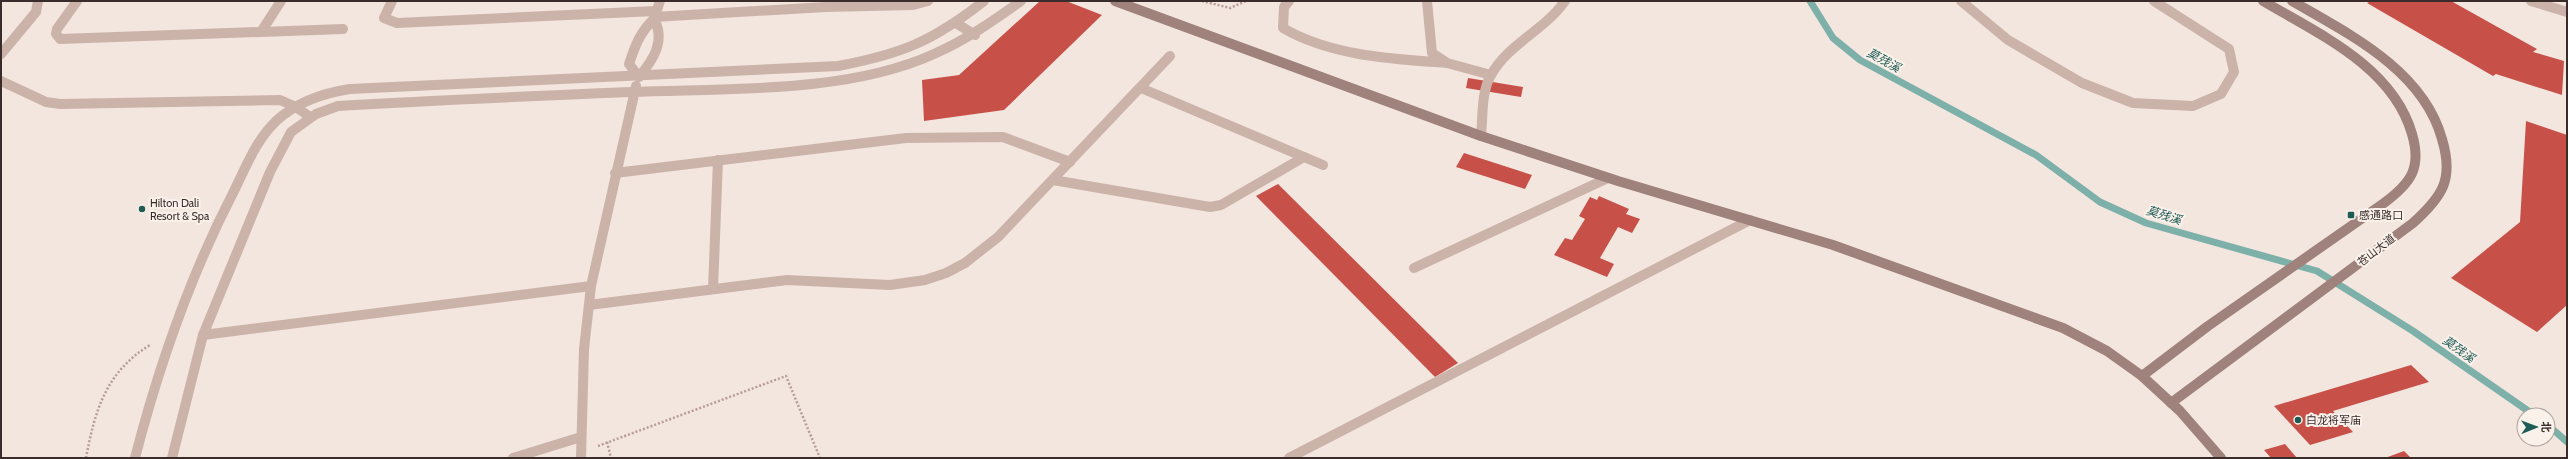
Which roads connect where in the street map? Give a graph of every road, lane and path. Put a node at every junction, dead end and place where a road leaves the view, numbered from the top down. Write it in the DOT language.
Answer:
graph roads {
  1 [pos="38,1"];
  2 [pos="77,1"];
  3 [pos="281,1"];
  4 [pos="392,1"];
  5 [pos="660,1"];
  6 [pos="928,1"];
  7 [pos="984,1"];
  8 [pos="1021,1"];
  9 [pos="1115,1"];
  10 [pos="1202,1"];
  11 [pos="1246,1"];
  12 [pos="1289,1"];
  13 [pos="1427,1"];
  14 [pos="1565,1"];
  15 [pos="1961,1"];
  16 [pos="2154,1"];
  17 [pos="2263,1"];
  18 [pos="2292,1"];
  19 [pos="2531,1"];
  20 [pos="826,4"];
  21 [pos="2567,12"];
  22 [pos="655,16"];
  23 [pos="956,23"];
  24 [pos="342,28"];
  25 [pos="261,32"];
  26 [pos="975,35"];
  27 [pos="1,54"];
  28 [pos="1170,56"];
  29 [pos="1447,63"];
  30 [pos="1491,75"];
  31 [pos="639,77"];
  32 [pos="1,81"];
  33 [pos="1140,88"];
  34 [pos="635,92"];
  35 [pos="296,107"];
  36 [pos="310,117"];
  37 [pos="1481,136"];
  38 [pos="1304,157"];
  39 [pos="718,160"];
  40 [pos="1070,162"];
  41 [pos="1323,165"];
  42 [pos="615,173"];
  43 [pos="1608,178"];
  44 [pos="1053,180"];
  45 [pos="1750,220"];
  46 [pos="1414,268"];
  47 [pos="591,286"];
  48 [pos="713,289"];
  49 [pos="589,305"];
  50 [pos="170,335"];
  51 [pos="203,335"];
  52 [pos="2142,376"];
  53 [pos="2172,403"];
  54 [pos="581,437"];
  55 [pos="607,442"];
  56 [pos="581,455"];
  57 [pos="86,458"];
  58 [pos="135,458"];
  59 [pos="172,458"];
  60 [pos="513,458"];
  61 [pos="612,458"];
  62 [pos="820,458"];
  63 [pos="1289,458"];
  64 [pos="2221,458"];
  1 -- 27 [label="street"];
  2 -- 25 [label="street"];
  3 -- 25 [label="street"];
  4 -- 22 [label="street"];
  5 -- 22 [label="street"];
  6 -- 20 [label="street"];
  7 -- 23 [label="street"];
  8 -- 26 [label="street"];
  9 -- 37 [label="main road"];
  10 -- 11 [label="path"];
  12 -- 29 [label="street"];
  13 -- 29 [label="street"];
  14 -- 30 [label="street"];
  15 -- 16 [label="street"];
  17 -- 52 [label="main road"];
  18 -- 53 [label="main road, 苍山大道"];
  19 -- 21 [label="street"];
  20 -- 22 [label="street"];
  22 -- 31 [label="street"];
  22 -- 31 [label="street"];
  23 -- 26 [label="street"];
  23 -- 31 [label="street"];
  24 -- 25 [label="street"];
  26 -- 34 [label="street"];
  28 -- 33 [label="street"];
  29 -- 30 [label="street"];
  30 -- 37 [label="street"];
  31 -- 34 [label="street"];
  31 -- 35 [label="street"];
  32 -- 35 [label="street"];
  33 -- 38 [label="street"];
  33 -- 40 [label="street"];
  34 -- 36 [label="street"];
  34 -- 42 [label="street"];
  35 -- 36 [label="street"];
  35 -- 50 [label="street"];
  36 -- 51 [label="street"];
  37 -- 43 [label="main road"];
  38 -- 41 [label="street"];
  38 -- 44 [label="street"];
  39 -- 40 [label="street"];
  39 -- 42 [label="street"];
  39 -- 48 [label="street"];
  40 -- 44 [label="street"];
  42 -- 47 [label="street"];
  43 -- 45 [label="main road"];
  43 -- 46 [label="street"];
  44 -- 48 [label="street"];
  45 -- 52 [label="main road"];
  45 -- 63 [label="street"];
  47 -- 49 [label="street"];
  47 -- 51 [label="street"];
  48 -- 49 [label="street"];
  49 -- 54 [label="street"];
  50 -- 57 [label="path"];
  50 -- 58 [label="street"];
  51 -- 59 [label="street"];
  52 -- 53 [label="main road"];
  53 -- 64 [label="main road"];
  54 -- 56 [label="street"];
  54 -- 60 [label="street"];
  55 -- 56 [label="path"];
  55 -- 61 [label="path"];
  55 -- 62 [label="path"];
}
